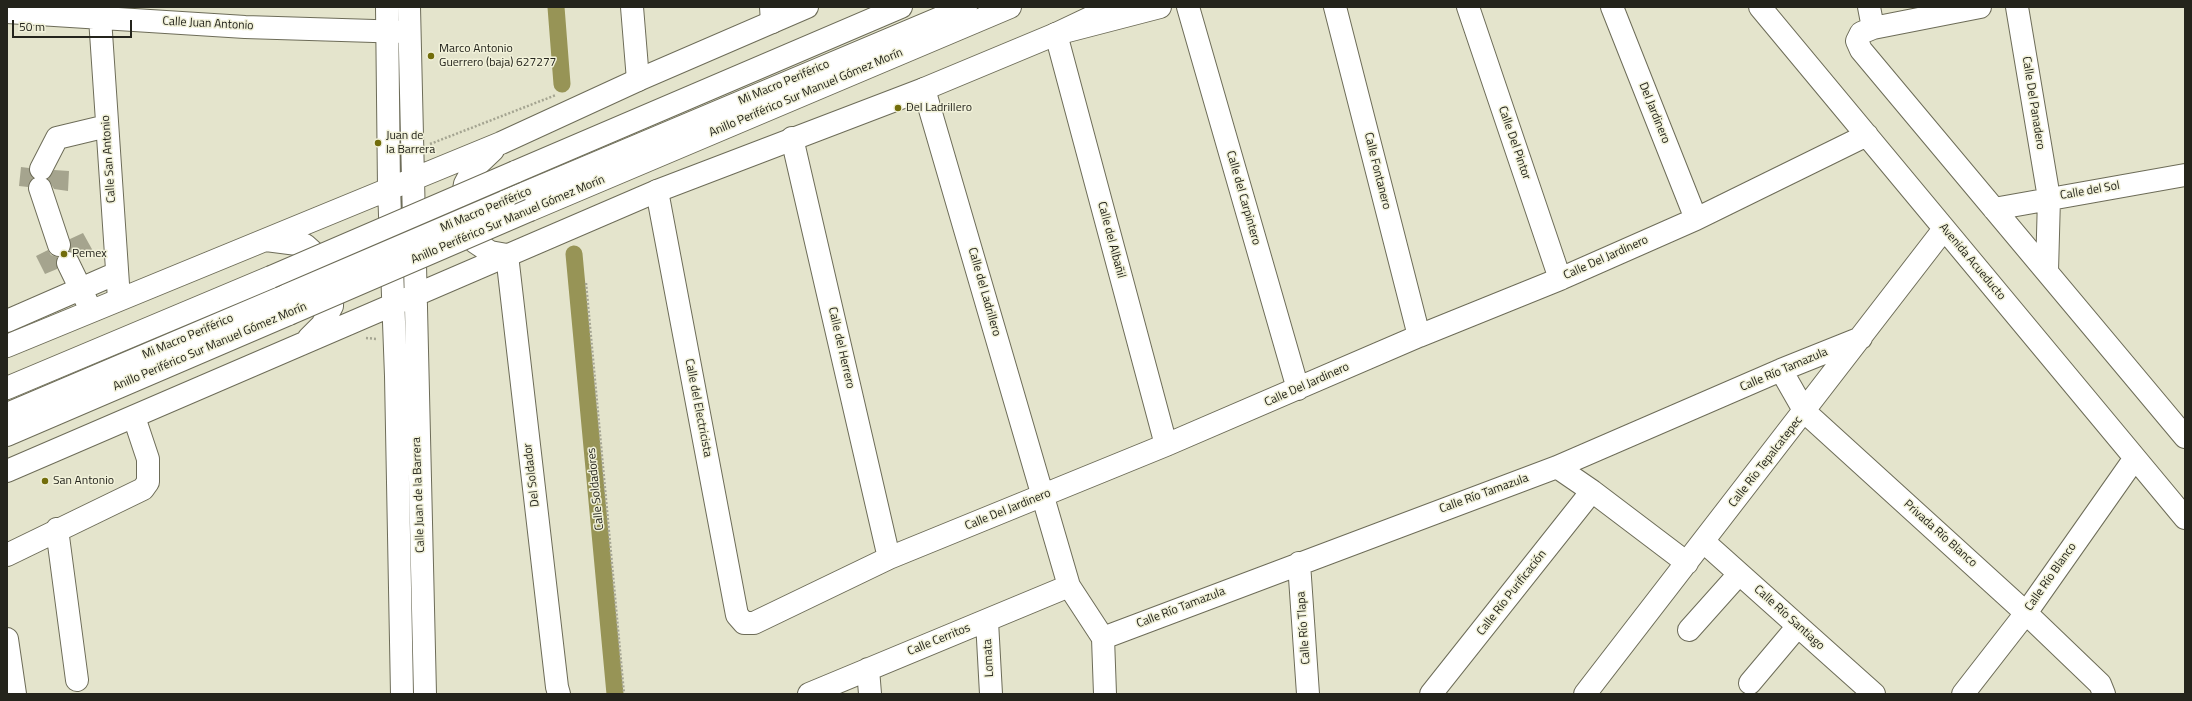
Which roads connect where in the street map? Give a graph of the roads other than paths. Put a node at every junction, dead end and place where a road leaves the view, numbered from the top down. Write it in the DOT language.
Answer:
graph roads {
  1 [pos="387,7"];
  2 [pos="409,7"];
  3 [pos="632,7"];
  4 [pos="807,7"];
  5 [pos="900,7"];
  6 [pos="940,7"];
  7 [pos="966,7"];
  8 [pos="1010,7"];
  9 [pos="1113,7"];
  10 [pos="1160,7"];
  11 [pos="1188,7"];
  12 [pos="1335,7"];
  13 [pos="1468,7"];
  14 [pos="1612,7"];
  15 [pos="1760,7"];
  16 [pos="1868,7"];
  17 [pos="1980,7"];
  18 [pos="2017,7"];
  19 [pos="7,12"];
  20 [pos="771,14"];
  21 [pos="100,18"];
  22 [pos="387,32"];
  23 [pos="410,32"];
  24 [pos="1056,34"];
  25 [pos="1865,34"];
  26 [pos="638,80"];
  27 [pos="924,89"];
  28 [pos="107,126"];
  29 [pos="1866,135"];
  30 [pos="792,138"];
  31 [pos="501,143"];
  32 [pos="2185,175"];
  33 [pos="411,178"];
  34 [pos="389,188"];
  35 [pos="657,191"];
  36 [pos="502,198"];
  37 [pos="2049,198"];
  38 [pos="1994,209"];
  39 [pos="1696,219"];
  40 [pos="1944,229"];
  41 [pos="263,240"];
  42 [pos="506,256"];
  43 [pos="2047,271"];
  44 [pos="117,273"];
  45 [pos="1560,278"];
  46 [pos="81,289"];
  47 [pos="283,293"];
  48 [pos="414,297"];
  49 [pos="119,299"];
  50 [pos="393,305"];
  51 [pos="92,311"];
  52 [pos="7,321"];
  53 [pos="1419,336"];
  54 [pos="1861,338"];
  55 [pos="305,342"];
  56 [pos="7,346"];
  57 [pos="1781,370"];
  58 [pos="7,388"];
  59 [pos="1298,389"];
  60 [pos="7,404"];
  61 [pos="1805,412"];
  62 [pos="7,414"];
  63 [pos="134,417"];
  64 [pos="7,435"];
  65 [pos="2185,437"];
  66 [pos="1166,445"];
  67 [pos="2135,458"];
  68 [pos="1556,467"];
  69 [pos="7,471"];
  70 [pos="1592,491"];
  71 [pos="1043,496"];
  72 [pos="2185,518"];
  73 [pos="57,530"];
  74 [pos="1704,542"];
  75 [pos="7,556"];
  76 [pos="890,558"];
  77 [pos="1299,563"];
  78 [pos="1687,563"];
  79 [pos="1739,574"];
  80 [pos="1069,586"];
  81 [pos="2026,613"];
  82 [pos="987,621"];
  83 [pos="744,623"];
  84 [pos="1798,626"];
  85 [pos="1689,630"];
  86 [pos="1103,638"];
  87 [pos="7,639"];
  88 [pos="868,669"];
  89 [pos="77,680"];
  90 [pos="1750,683"];
  91 [pos="1860,689"];
  92 [pos="15,694"];
  93 [pos="402,694"];
  94 [pos="424,694"];
  95 [pos="559,694"];
  96 [pos="809,694"];
  97 [pos="870,694"];
  98 [pos="991,694"];
  99 [pos="1105,694"];
  100 [pos="1308,694"];
  101 [pos="1431,694"];
  102 [pos="1585,694"];
  103 [pos="1963,694"];
  104 [pos="2104,694"];
  1 -- 22 [label="main road, Calle Juan de la Barrera"];
  2 -- 23 [label="main road, Calle Juan de la Barrera"];
  3 -- 26 [label="main road"];
  4 -- 20 [label="main road"];
  5 -- 47 [label="main road, Anillo Periférico Sur Manuel Gómez Morín, bridge"];
  6 -- 36 [label="main road, Mi Macro Periférico"];
  7 -- 36 [label="main road, Mi Macro Periférico"];
  8 -- 47 [label="main road, Anillo Periférico Sur Manuel Gómez Morín, bridge"];
  9 -- 24 [label="main road"];
  10 -- 24 [label="main road"];
  11 -- 59 [label="main road, Calle del Carpintero"];
  12 -- 53 [label="main road, Calle Fontanero"];
  13 -- 45 [label="main road, Calle Del Pintor"];
  14 -- 39 [label="main road, Del Jardinero"];
  15 -- 29 [label="main road, Avenida Acueducto"];
  16 -- 25 [label="main road"];
  17 -- 25 [label="main road"];
  18 -- 37 [label="main road, Calle Del Panadero"];
  19 -- 21 [label="main road, Calle Juan Antonio"];
  20 -- 26 [label="main road"];
  21 -- 22 [label="main road, Calle Juan Antonio"];
  21 -- 28 [label="main road, Calle San Antonio"];
  22 -- 23 [label="main road, Calle Juan Antonio"];
  22 -- 34 [label="main road, Calle Juan de la Barrera"];
  23 -- 33 [label="main road, Calle Juan de la Barrera"];
  24 -- 27 [label="main road"];
  24 -- 66 [label="main road, Calle del Albañil"];
  25 -- 38 [label="main road"];
  26 -- 31 [label="main road"];
  27 -- 30 [label="main road"];
  27 -- 71 [label="main road, Calle del Ladrillero"];
  28 -- 44 [label="main road, Calle San Antonio"];
  28 -- 46 [label="main road"];
  29 -- 39 [label="main road, Calle Del Jardinero"];
  29 -- 40 [label="main road, Avenida Acueducto"];
  30 -- 35 [label="main road"];
  30 -- 76 [label="main road, Calle del Herrero"];
  31 -- 33 [label="main road"];
  31 -- 42 [label="main road"];
  32 -- 37 [label="main road, Calle del Sol"];
  33 -- 34 [label="main road"];
  33 -- 48 [label="main road, Calle Juan de la Barrera"];
  34 -- 41 [label="main road"];
  34 -- 50 [label="main road, Calle Juan de la Barrera"];
  35 -- 42 [label="main road"];
  35 -- 83 [label="main road, Calle del Electricista"];
  36 -- 47 [label="main road, Mi Macro Periférico"];
  37 -- 38 [label="main road, Calle del Sol"];
  37 -- 43 [label="main road, Calle Del Panadero"];
  38 -- 43 [label="main road"];
  39 -- 45 [label="main road, Calle Del Jardinero"];
  40 -- 54 [label="main road, Calle Río Tepalcatepec"];
  40 -- 67 [label="main road, Avenida Acueducto"];
  41 -- 49 [label="main road"];
  41 -- 55 [label="main road"];
  42 -- 48 [label="main road"];
  42 -- 95 [label="main road, Del Soldador"];
  43 -- 65 [label="main road"];
  44 -- 46 [label="main road"];
  44 -- 49 [label="main road, Calle San Antonio"];
  45 -- 53 [label="main road, Calle Del Jardinero"];
  46 -- 51 [label="main road"];
  46 -- 52 [label="main road"];
  47 -- 58 [label="main road, Anillo Periférico Sur Manuel Gómez Morín"];
  47 -- 60 [label="main road, Mi Macro Periférico"];
  47 -- 62 [label="main road, Mi Macro Periférico"];
  47 -- 64 [label="main road, Anillo Periférico Sur Manuel Gómez Morín"];
  48 -- 50 [label="main road"];
  48 -- 94 [label="main road, Calle Juan de la Barrera"];
  49 -- 51 [label="main road"];
  50 -- 55 [label="main road"];
  50 -- 93 [label="main road, Calle Juan de la Barrera"];
  51 -- 56 [label="main road"];
  53 -- 59 [label="main road, Calle Del Jardinero"];
  54 -- 57 [label="main road, Calle Río Tamazula"];
  54 -- 61 [label="main road, Calle Río Tepalcatepec"];
  55 -- 63 [label="main road"];
  57 -- 61 [label="main road, Privada Río Blanco"];
  57 -- 68 [label="main road, Calle Río Tamazula"];
  59 -- 66 [label="main road, Calle Del Jardinero"];
  61 -- 74 [label="main road, Calle Río Tepalcatepec"];
  61 -- 81 [label="main road, Privada Río Blanco"];
  63 -- 69 [label="main road"];
  63 -- 73 [label="main road"];
  66 -- 71 [label="main road, Calle Del Jardinero"];
  67 -- 72 [label="main road, Avenida Acueducto"];
  67 -- 81 [label="main road, Calle Río Blanco"];
  68 -- 70 [label="main road"];
  68 -- 77 [label="main road, Calle Río Tamazula"];
  70 -- 78 [label="main road"];
  70 -- 101 [label="main road, Calle Río Purificación"];
  71 -- 76 [label="main road, Calle Del Jardinero"];
  71 -- 80 [label="main road, Calle del Ladrillero"];
  73 -- 75 [label="main road"];
  73 -- 89 [label="main road"];
  74 -- 78 [label="main road, Calle Río Tepalcatepec"];
  74 -- 79 [label="main road, Calle Río Santiago"];
  76 -- 83 [label="main road, Calle Del Jardinero"];
  77 -- 86 [label="main road, Calle Río Tamazula"];
  77 -- 100 [label="main road, Calle Río Tlapa"];
  78 -- 102 [label="main road, Calle Río Tepalcatepec"];
  79 -- 84 [label="main road, Calle Río Santiago"];
  79 -- 85 [label="main road"];
  80 -- 82 [label="main road, Calle Cerritos"];
  80 -- 86 [label="main road, Calle del Ladrillero"];
  81 -- 103 [label="main road, Calle Río Blanco"];
  81 -- 104 [label="main road, Privada Río Blanco"];
  82 -- 88 [label="main road, Calle Cerritos"];
  82 -- 98 [label="main road, Lomata"];
  84 -- 90 [label="main road"];
  84 -- 91 [label="main road, Calle Río Santiago"];
  86 -- 99 [label="main road"];
  87 -- 92 [label="main road"];
  88 -- 96 [label="main road, Calle Cerritos"];
  88 -- 97 [label="main road"];
}
